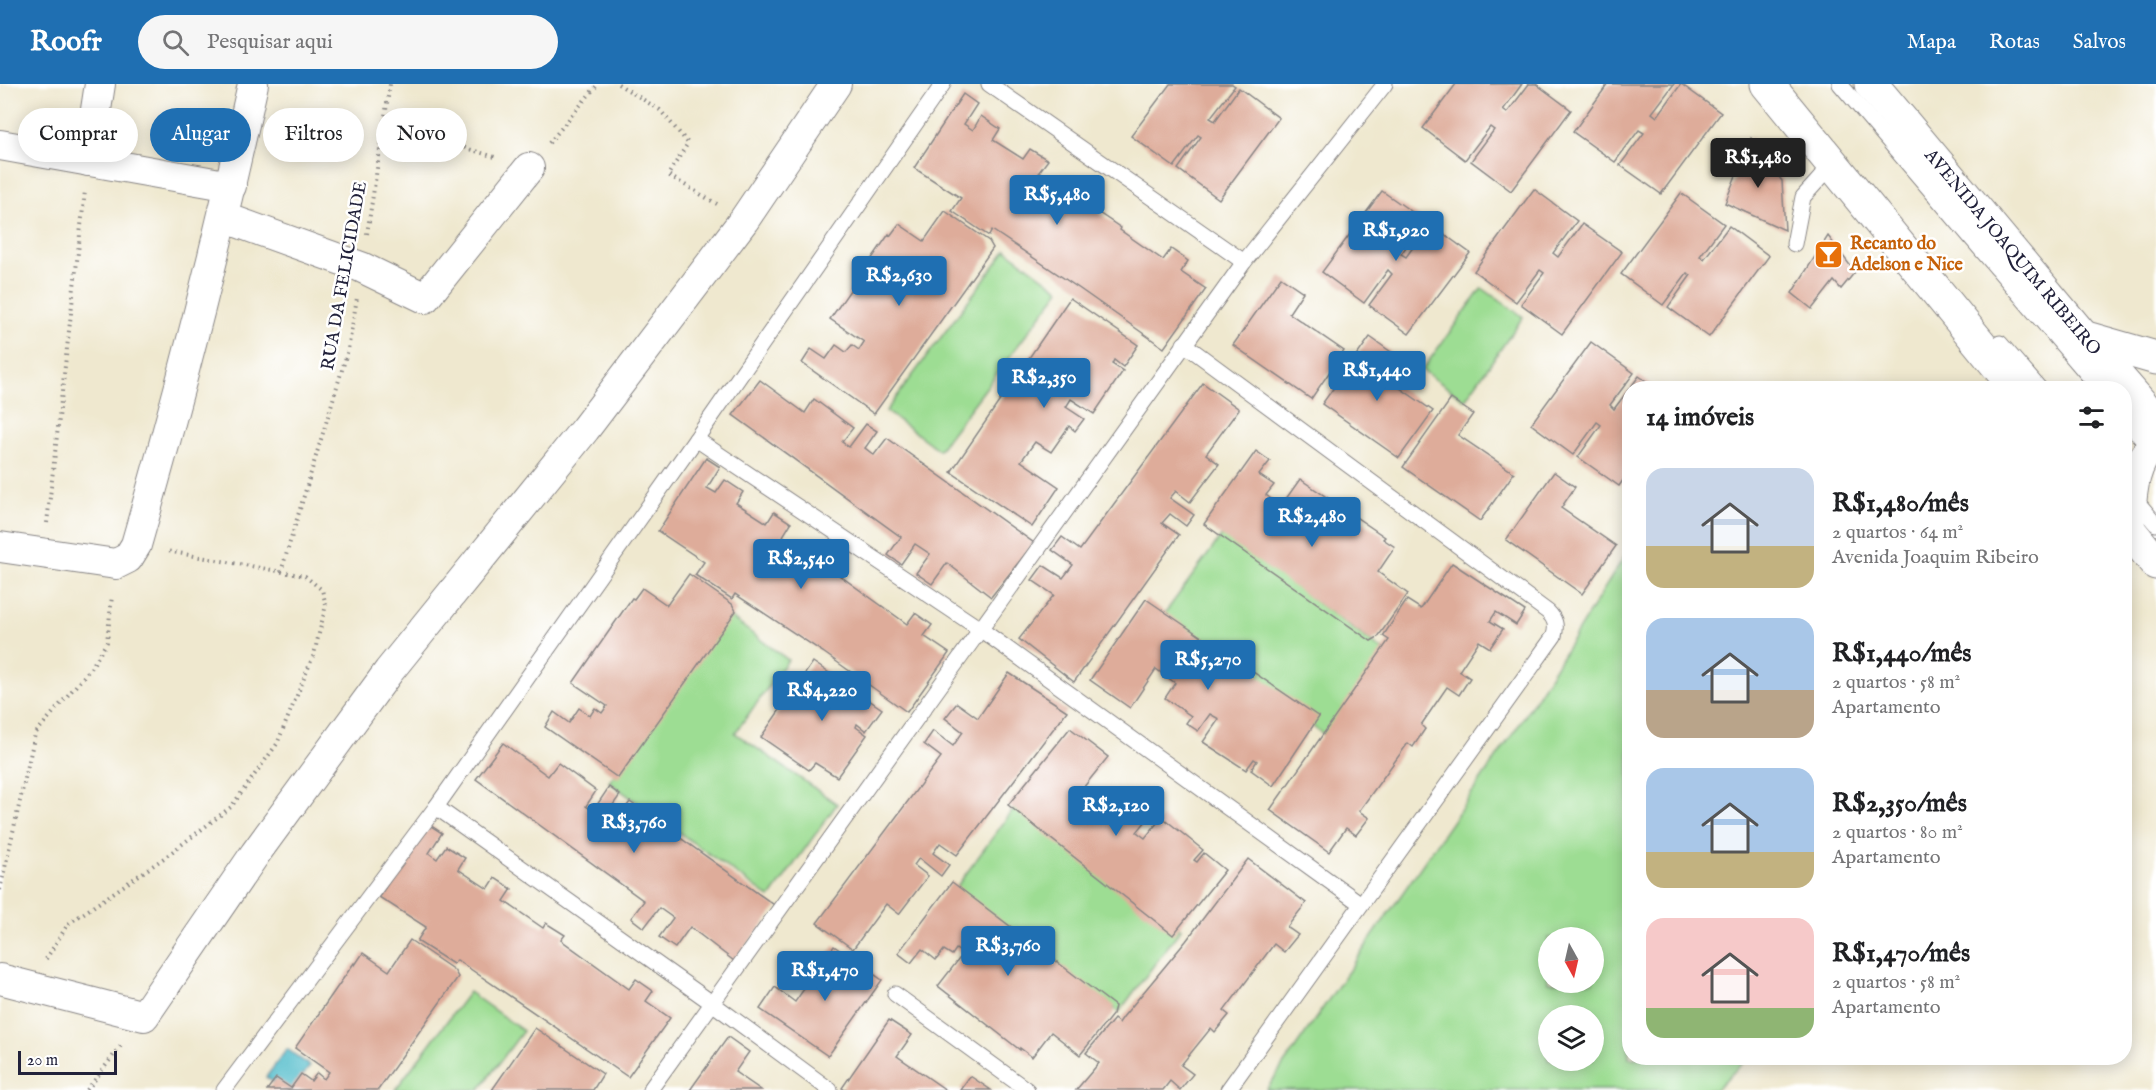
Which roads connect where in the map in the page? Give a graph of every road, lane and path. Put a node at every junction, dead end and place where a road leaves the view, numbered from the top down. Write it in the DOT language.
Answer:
graph roads {
  1 [pos="100,84"];
  2 [pos="253,84"];
  3 [pos="390,84"];
  4 [pos="598,84"];
  5 [pos="618,84"];
  6 [pos="836,84"];
  7 [pos="943,84"];
  8 [pos="989,84"];
  9 [pos="1385,84"];
  10 [pos="1767,84"];
  11 [pos="1781,84"];
  12 [pos="1840,84"];
  13 [pos="1871,84"];
  14 [pos="96,108"];
  15 [pos="386,108"];
  16 [pos="0,145"];
  17 [pos="18,148"];
  18 [pos="467,149"];
  19 [pos="88,162"];
  20 [pos="94,162"];
  21 [pos="378,162"];
  22 [pos="1832,165"];
  23 [pos="529,168"];
  24 [pos="231,186"];
  25 [pos="223,217"];
  26 [pos="744,220"];
  27 [pos="1794,244"];
  28 [pos="1244,262"];
  29 [pos="362,267"];
  30 [pos="1971,309"];
  31 [pos="1994,335"];
  32 [pos="2083,337"];
  33 [pos="1184,344"];
  34 [pos="2156,358"];
  35 [pos="2010,381"];
  36 [pos="2033,381"];
  37 [pos="2093,381"];
  38 [pos="2113,381"];
  39 [pos="2132,409"];
  40 [pos="2132,424"];
  41 [pos="696,439"];
  42 [pos="2154,441"];
  43 [pos="2133,512"];
  44 [pos="0,548"];
  45 [pos="44,554"];
  46 [pos="126,554"];
  47 [pos="2156,563"];
  48 [pos="281,572"];
  49 [pos="980,629"];
  50 [pos="436,807"];
  51 [pos="0,890"];
  52 [pos="1360,903"];
  53 [pos="0,979"];
  54 [pos="30,986"];
  55 [pos="895,994"];
  56 [pos="712,1003"];
  57 [pos="144,1016"];
  58 [pos="87,1090"];
  59 [pos="224,1090"];
  60 [pos="650,1090"];
  61 [pos="830,1090"];
  62 [pos="1027,1090"];
  63 [pos="1228,1090"];
  1 -- 14 [label="street"];
  2 -- 24 [label="street"];
  3 -- 15 [label="path, RUA DA FELICIDADE"];
  4 -- 23 [label="path"];
  5 -- 26 [label="path"];
  6 -- 26 [label="street"];
  7 -- 41 [label="lane"];
  8 -- 28 [label="lane"];
  9 -- 28 [label="lane"];
  10 -- 22 [label="main road"];
  11 -- 30 [label="lane"];
  12 -- 37 [label="lane"];
  13 -- 32 [label="main road, AVENIDA JOAQUIM RIBEIRO"];
  16 -- 17 [label="street"];
  18 -- 23 [label="path"];
  19 -- 45 [label="path"];
  20 -- 24 [label="street"];
  21 -- 29 [label="path, RUA DA FELICIDADE"];
  22 -- 27 [label="lane"];
  22 -- 35 [label="main road"];
  23 -- 29 [label="street"];
  24 -- 25 [label="street"];
  25 -- 29 [label="street"];
  25 -- 46 [label="street"];
  26 -- 57 [label="street"];
  28 -- 33 [label="lane"];
  29 -- 48 [label="path, RUA DA FELICIDADE"];
  31 -- 36 [label="lane"];
  32 -- 34 [label="main road"];
  32 -- 38 [label="main road, AVENIDA JOAQUIM RIBEIRO"];
  33 -- 49 [label="lane"];
  33 -- 52 [label="lane"];
  39 -- 42 [label="main road, AVENIDA JOAQUIM RIBEIRO"];
  40 -- 42 [label="lane"];
  41 -- 49 [label="lane"];
  41 -- 50 [label="lane"];
  42 -- 43 [label="street"];
  43 -- 47 [label="main road"];
  44 -- 45 [label="street"];
  45 -- 46 [label="street"];
  46 -- 48 [label="path"];
  46 -- 51 [label="path"];
  48 -- 54 [label="path"];
  49 -- 52 [label="lane"];
  49 -- 56 [label="lane"];
  50 -- 56 [label="lane"];
  50 -- 59 [label="lane"];
  52 -- 63 [label="lane"];
  53 -- 54 [label="street"];
  54 -- 57 [label="street"];
  55 -- 62 [label="lane"];
  56 -- 60 [label="lane"];
  56 -- 61 [label="lane"];
  57 -- 58 [label="path"];
}
